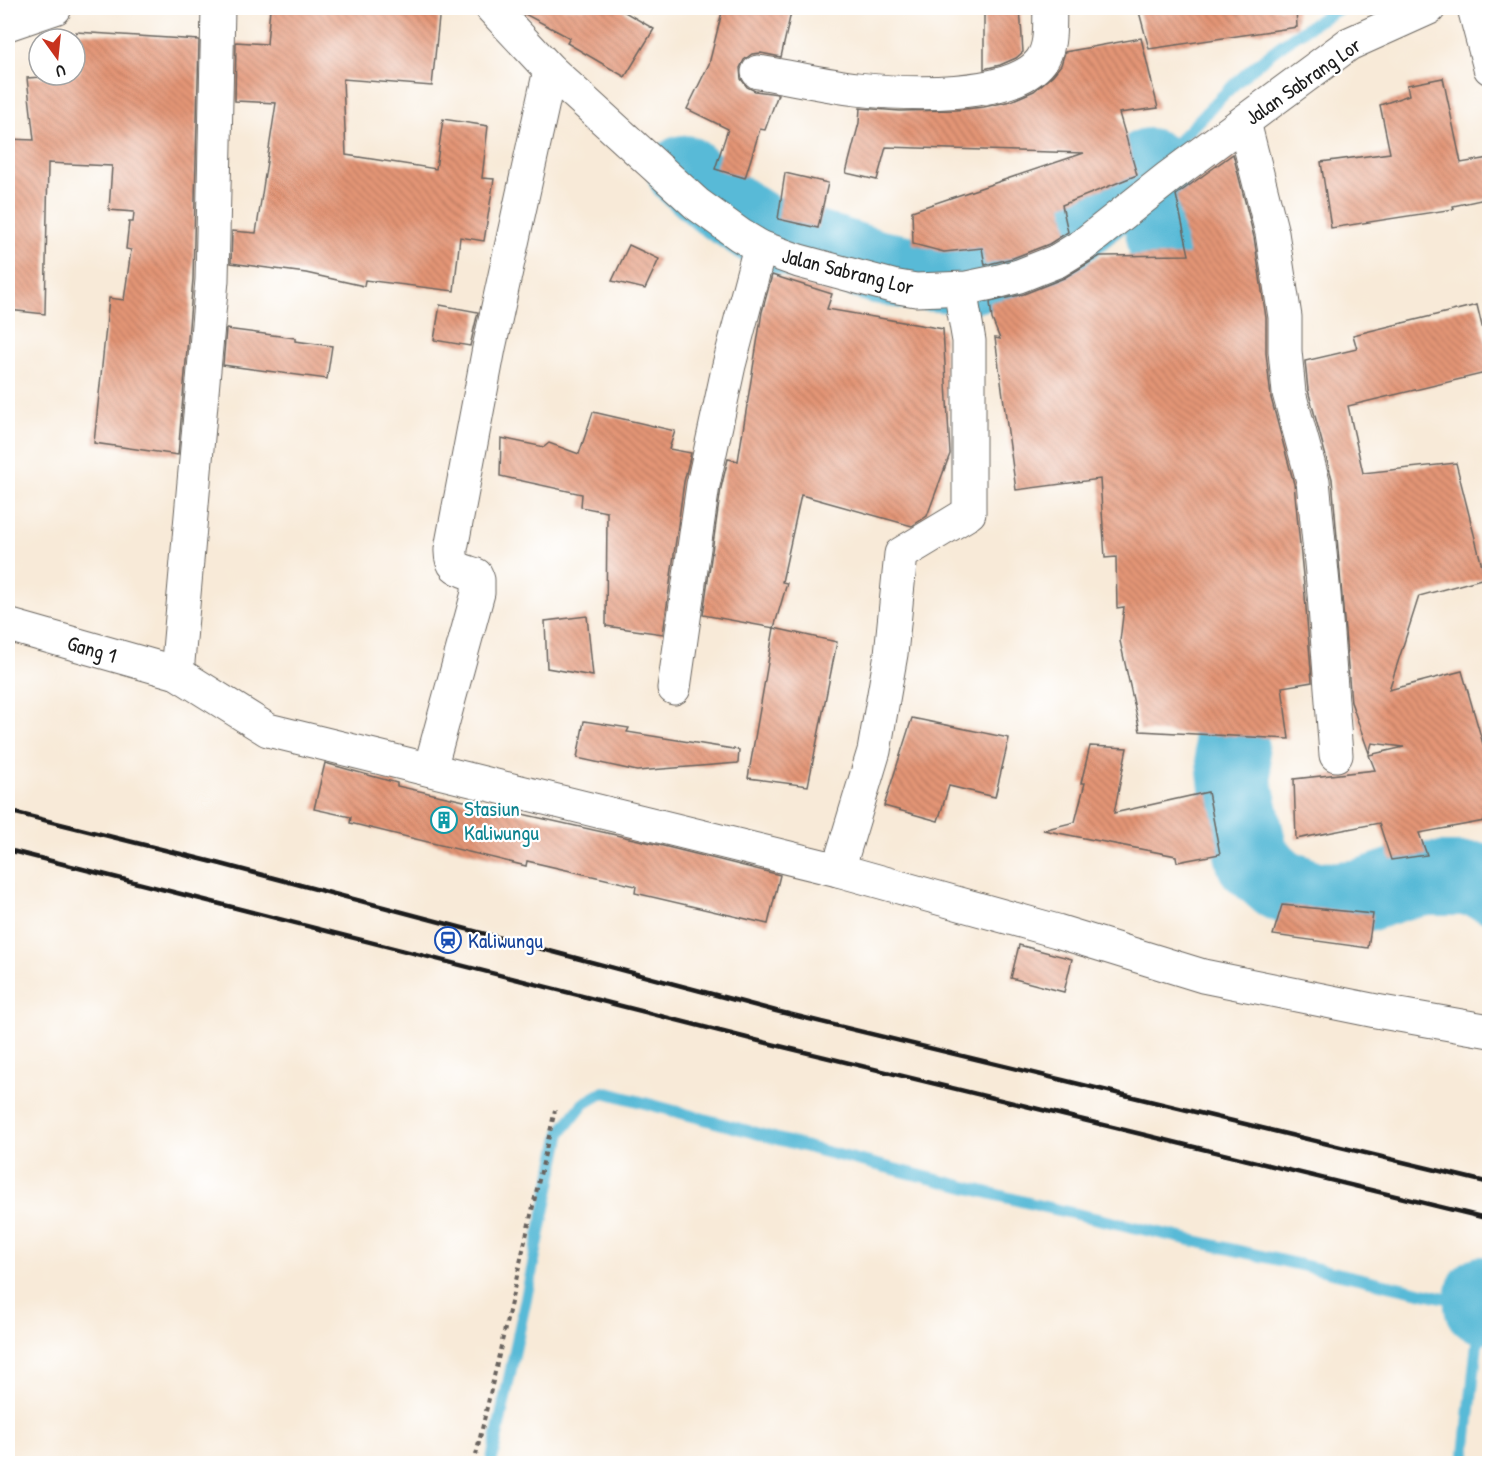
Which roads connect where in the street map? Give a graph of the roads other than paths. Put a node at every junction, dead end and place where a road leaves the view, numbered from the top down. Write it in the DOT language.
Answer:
graph roads {
  1 [pos="55,8"];
  2 [pos="218,8"];
  3 [pos="492,8"];
  4 [pos="1050,8"];
  5 [pos="1429,8"];
  6 [pos="1474,8"];
  7 [pos="8,24"];
  8 [pos="1490,68"];
  9 [pos="550,70"];
  10 [pos="758,72"];
  11 [pos="1244,122"];
  12 [pos="760,247"];
  13 [pos="960,289"];
  14 [pos="8,625"];
  15 [pos="177,673"];
  16 [pos="674,688"];
  17 [pos="1336,755"];
  18 [pos="430,770"];
  19 [pos="838,870"];
  20 [pos="1490,1031"];
  1 -- 7 [label="street"];
  2 -- 15 [label="street"];
  3 -- 9 [label="street, Jalan Sabrang Lor"];
  4 -- 10 [label="street"];
  5 -- 11 [label="street, Jalan Sabrang Lor"];
  6 -- 8 [label="street"];
  9 -- 12 [label="street, Jalan Sabrang Lor"];
  9 -- 18 [label="street"];
  11 -- 13 [label="street, Jalan Sabrang Lor"];
  11 -- 17 [label="street"];
  12 -- 13 [label="street, Jalan Sabrang Lor"];
  12 -- 16 [label="street"];
  13 -- 19 [label="street"];
  14 -- 15 [label="street, Gang 1"];
  15 -- 18 [label="street, Gang 1"];
  18 -- 19 [label="street, Gang 1"];
  19 -- 20 [label="street, Gang 1"];
}
